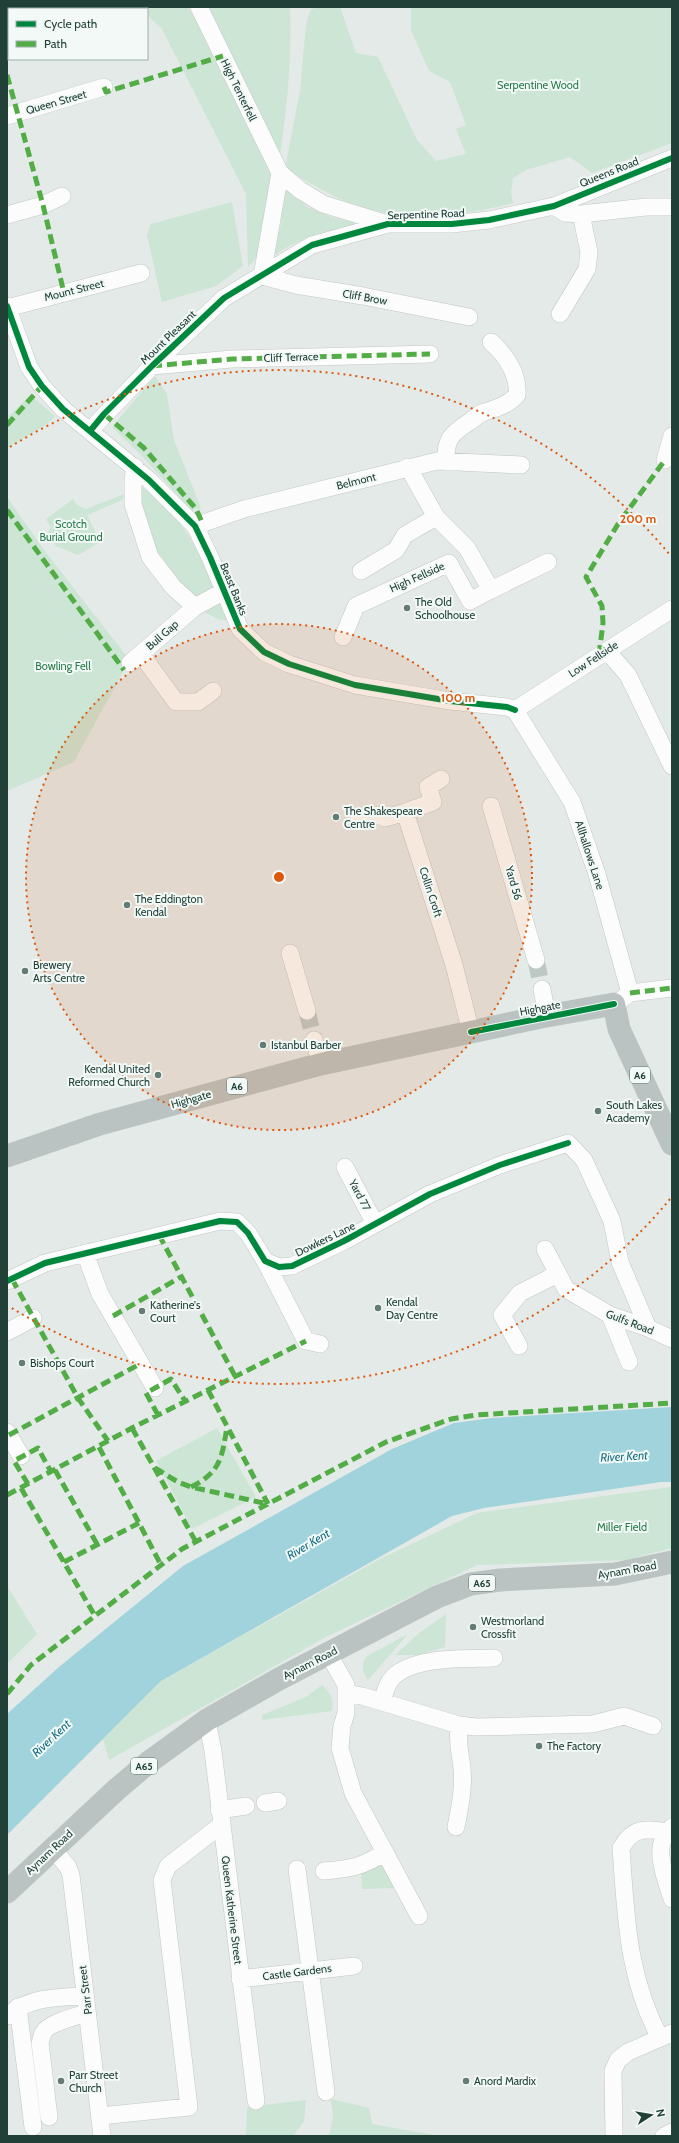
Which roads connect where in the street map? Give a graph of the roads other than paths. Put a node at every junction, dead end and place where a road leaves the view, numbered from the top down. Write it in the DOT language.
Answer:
graph roads {
  1 [pos="198,7"];
  2 [pos="104,87"];
  3 [pos="7,116"];
  4 [pos="672,158"];
  5 [pos="280,173"];
  6 [pos="62,196"];
  7 [pos="554,206"];
  8 [pos="672,207"];
  9 [pos="581,214"];
  10 [pos="7,215"];
  11 [pos="388,224"];
  12 [pos="141,273"];
  13 [pos="262,276"];
  14 [pos="7,307"];
  15 [pos="560,314"];
  16 [pos="469,318"];
  17 [pos="13,340"];
  18 [pos="491,342"];
  19 [pos="430,354"];
  20 [pos="152,366"];
  21 [pos="97,423"];
  22 [pos="672,436"];
  23 [pos="665,460"];
  24 [pos="446,462"];
  25 [pos="521,466"];
  26 [pos="408,467"];
  27 [pos="134,468"];
  28 [pos="436,517"];
  29 [pos="195,526"];
  30 [pos="548,562"];
  31 [pos="361,571"];
  32 [pos="491,590"];
  33 [pos="224,591"];
  34 [pos="195,607"];
  35 [pos="672,609"];
  36 [pos="343,637"];
  37 [pos="607,651"];
  38 [pos="212,691"];
  39 [pos="515,710"];
  40 [pos="672,766"];
  41 [pos="441,779"];
  42 [pos="491,806"];
  43 [pos="405,812"];
  44 [pos="356,821"];
  45 [pos="290,953"];
  46 [pos="536,960"];
  47 [pos="672,988"];
  48 [pos="542,990"];
  49 [pos="622,999"];
  50 [pos="307,1011"];
  51 [pos="547,1016"];
  52 [pos="471,1032"];
  53 [pos="314,1040"];
  54 [pos="321,1064"];
  55 [pos="672,1144"];
  56 [pos="7,1156"];
  57 [pos="344,1167"];
  58 [pos="375,1224"];
  59 [pos="545,1249"];
  60 [pos="85,1253"];
  61 [pos="265,1261"];
  62 [pos="558,1274"];
  63 [pos="7,1281"];
  64 [pos="610,1315"];
  65 [pos="33,1318"];
  66 [pos="648,1328"];
  67 [pos="7,1332"];
  68 [pos="672,1339"];
  69 [pos="320,1344"];
  70 [pos="519,1346"];
  71 [pos="629,1362"];
  72 [pos="155,1388"];
  73 [pos="7,1432"];
  74 [pos="21,1456"];
  75 [pos="672,1562"];
  76 [pos="328,1653"];
  77 [pos="494,1658"];
  78 [pos="347,1693"];
  79 [pos="382,1702"];
  80 [pos="207,1720"];
  81 [pos="459,1725"];
  82 [pos="653,1726"];
  83 [pos="246,1806"];
  84 [pos="220,1818"];
  85 [pos="456,1827"];
  86 [pos="670,1830"];
  87 [pos="53,1849"];
  88 [pos="384,1852"];
  89 [pos="297,1868"];
  90 [pos="324,1871"];
  91 [pos="7,1892"];
  92 [pos="672,1898"];
  93 [pos="419,1916"];
  94 [pos="354,1966"];
  95 [pos="310,1970"];
  96 [pos="240,1979"];
  97 [pos="85,1996"];
  98 [pos="12,2011"];
  99 [pos="87,2013"];
  100 [pos="666,2036"];
  101 [pos="326,2092"];
  102 [pos="256,2100"];
  103 [pos="100,2116"];
  104 [pos="49,2117"];
  105 [pos="33,2127"];
  106 [pos="672,2132"];
  107 [pos="102,2135"];
  108 [pos="614,2136"];
  109 [pos="664,2136"];
  1 -- 5 [label="street, High Tenterfell"];
  2 -- 3 [label="street, Queen Street"];
  4 -- 7 [label="street, Queens Road"];
  5 -- 11 [label="street, High Tenterfell"];
  5 -- 13 [label="street"];
  6 -- 10 [label="street"];
  7 -- 9 [label="street"];
  7 -- 11 [label="street, Serpentine Road"];
  8 -- 9 [label="street"];
  9 -- 15 [label="street"];
  11 -- 13 [label="street, Serpentine Road"];
  12 -- 14 [label="street, Mount Street"];
  13 -- 16 [label="street, Cliff Brow"];
  13 -- 20 [label="street, Mount Pleasant"];
  14 -- 17 [label="street, Beast Banks"];
  17 -- 27 [label="street, Beast Banks"];
  18 -- 24 [label="street"];
  19 -- 20 [label="street, Cliff Terrace"];
  20 -- 21 [label="street, Mount Pleasant"];
  22 -- 23 [label="street"];
  24 -- 25 [label="street, Belmont"];
  24 -- 26 [label="street, Belmont"];
  26 -- 28 [label="street"];
  26 -- 29 [label="street, Belmont"];
  27 -- 29 [label="street, Beast Banks"];
  27 -- 34 [label="street"];
  28 -- 31 [label="street"];
  28 -- 32 [label="street"];
  29 -- 33 [label="street, Beast Banks"];
  30 -- 32 [label="street, High Fellside"];
  32 -- 36 [label="street, High Fellside"];
  33 -- 34 [label="street, Beast Banks"];
  33 -- 39 [label="street, Beast Banks"];
  34 -- 38 [label="street, Bull Gap"];
  35 -- 37 [label="street, Low Fellside"];
  37 -- 39 [label="street, Low Fellside"];
  37 -- 40 [label="street"];
  39 -- 49 [label="street, Allhallows Lane"];
  41 -- 43 [label="street"];
  42 -- 46 [label="street, Yard 56"];
  43 -- 44 [label="street"];
  43 -- 52 [label="street, Collin Croft"];
  45 -- 50 [label="street"];
  47 -- 49 [label="street, Highgate"];
  48 -- 51 [label="street"];
  49 -- 51 [label="highway, Highgate / A6"];
  49 -- 55 [label="highway, A6"];
  51 -- 52 [label="highway, Highgate / A6"];
  52 -- 54 [label="highway, Highgate / A6"];
  53 -- 54 [label="street"];
  54 -- 56 [label="highway, Highgate / A6"];
  57 -- 58 [label="street, Yard 77"];
  58 -- 61 [label="street, Dowkers Lane"];
  58 -- 66 [label="street, Dowkers Lane"];
  59 -- 62 [label="street, Gulfs Road"];
  60 -- 61 [label="street"];
  60 -- 63 [label="street"];
  60 -- 72 [label="street"];
  61 -- 69 [label="street"];
  62 -- 64 [label="street, Gulfs Road"];
  62 -- 70 [label="street"];
  64 -- 66 [label="street, Gulfs Road"];
  64 -- 71 [label="street"];
  65 -- 67 [label="street"];
  66 -- 68 [label="street, Gulfs Road"];
  73 -- 74 [label="street"];
  75 -- 76 [label="highway, Aynam Road / A65"];
  76 -- 78 [label="street"];
  76 -- 80 [label="highway, Aynam Road / A65"];
  77 -- 79 [label="street"];
  78 -- 79 [label="street"];
  78 -- 88 [label="street"];
  79 -- 81 [label="street"];
  80 -- 84 [label="street, Queen Katherine Street"];
  80 -- 87 [label="highway, Aynam Road / A65"];
  81 -- 82 [label="street"];
  81 -- 85 [label="street"];
  83 -- 84 [label="street"];
  84 -- 96 [label="street, Queen Katherine Street"];
  84 -- 103 [label="street"];
  86 -- 92 [label="street"];
  86 -- 100 [label="street"];
  87 -- 91 [label="highway, Aynam Road / A65"];
  87 -- 97 [label="street, Parr Street"];
  88 -- 90 [label="street"];
  88 -- 93 [label="street"];
  89 -- 95 [label="street"];
  94 -- 95 [label="street, Castle Gardens"];
  95 -- 96 [label="street, Castle Gardens"];
  95 -- 101 [label="street"];
  96 -- 102 [label="street, Queen Katherine Street"];
  97 -- 98 [label="street"];
  97 -- 99 [label="street, Parr Street"];
  98 -- 105 [label="street"];
  99 -- 103 [label="street, Parr Street"];
  99 -- 104 [label="street"];
  100 -- 108 [label="street"];
  103 -- 107 [label="street, Parr Street"];
  106 -- 109 [label="street"];
}
